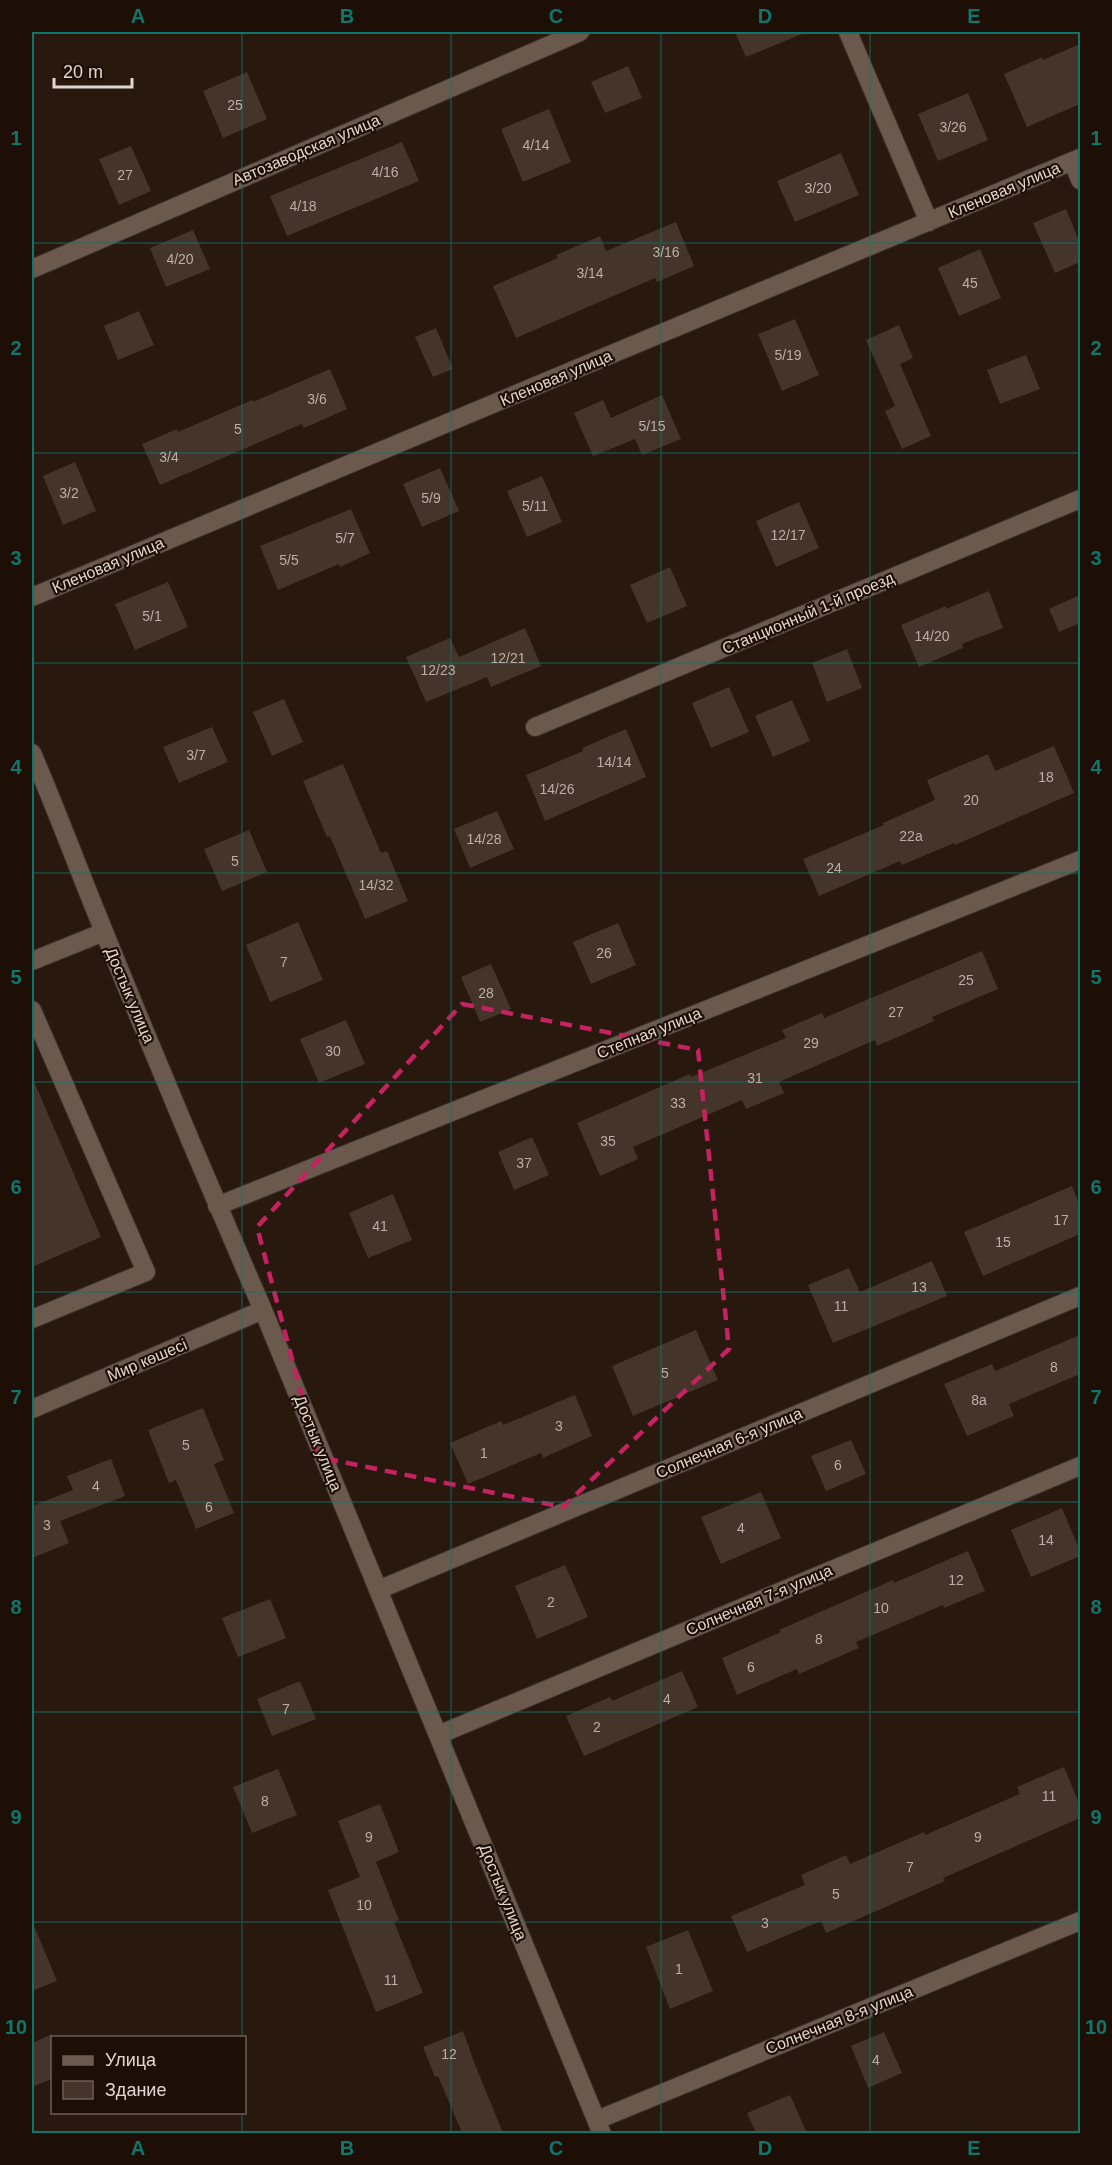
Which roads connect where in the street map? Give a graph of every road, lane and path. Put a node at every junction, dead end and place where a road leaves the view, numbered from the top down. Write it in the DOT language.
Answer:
graph roads {
  1 [pos="580,32"];
  2 [pos="848,32"];
  3 [pos="1077,160"];
  4 [pos="1080,180"];
  5 [pos="929,222"];
  6 [pos="32,269"];
  7 [pos="1080,499"];
  8 [pos="32,597"];
  9 [pos="535,727"];
  10 [pos="32,753"];
  11 [pos="1080,860"];
  12 [pos="104,932"];
  13 [pos="32,961"];
  14 [pos="32,1010"];
  15 [pos="217,1206"];
  16 [pos="1080,1296"];
  17 [pos="263,1310"];
  18 [pos="32,1320"];
  19 [pos="32,1409"];
  20 [pos="1080,1466"];
  21 [pos="378,1590"];
  22 [pos="438,1735"];
  23 [pos="1080,1921"];
  24 [pos="599,2127"];
  1 -- 6 [label="street, Автозаводская улица"];
  2 -- 5 [label="street"];
  3 -- 4 [label="street"];
  3 -- 5 [label="street, Кленовая улица"];
  5 -- 8 [label="street, Кленовая улица"];
  7 -- 9 [label="street, Станционный 1-й проезд"];
  10 -- 12 [label="street, Достык улица"];
  11 -- 15 [label="street, Степная улица"];
  12 -- 13 [label="street"];
  12 -- 15 [label="street, Достык улица"];
  14 -- 18 [label="street"];
  15 -- 17 [label="street, Достык улица"];
  16 -- 21 [label="street, Солнечная 6-я улица"];
  17 -- 19 [label="street, Мир көшесі"];
  17 -- 21 [label="street, Достык улица"];
  20 -- 22 [label="street, Солнечная 7-я улица"];
  21 -- 22 [label="street, Достык улица"];
  22 -- 24 [label="street, Достык улица"];
  23 -- 24 [label="street, Солнечная 8-я улица"];
}
